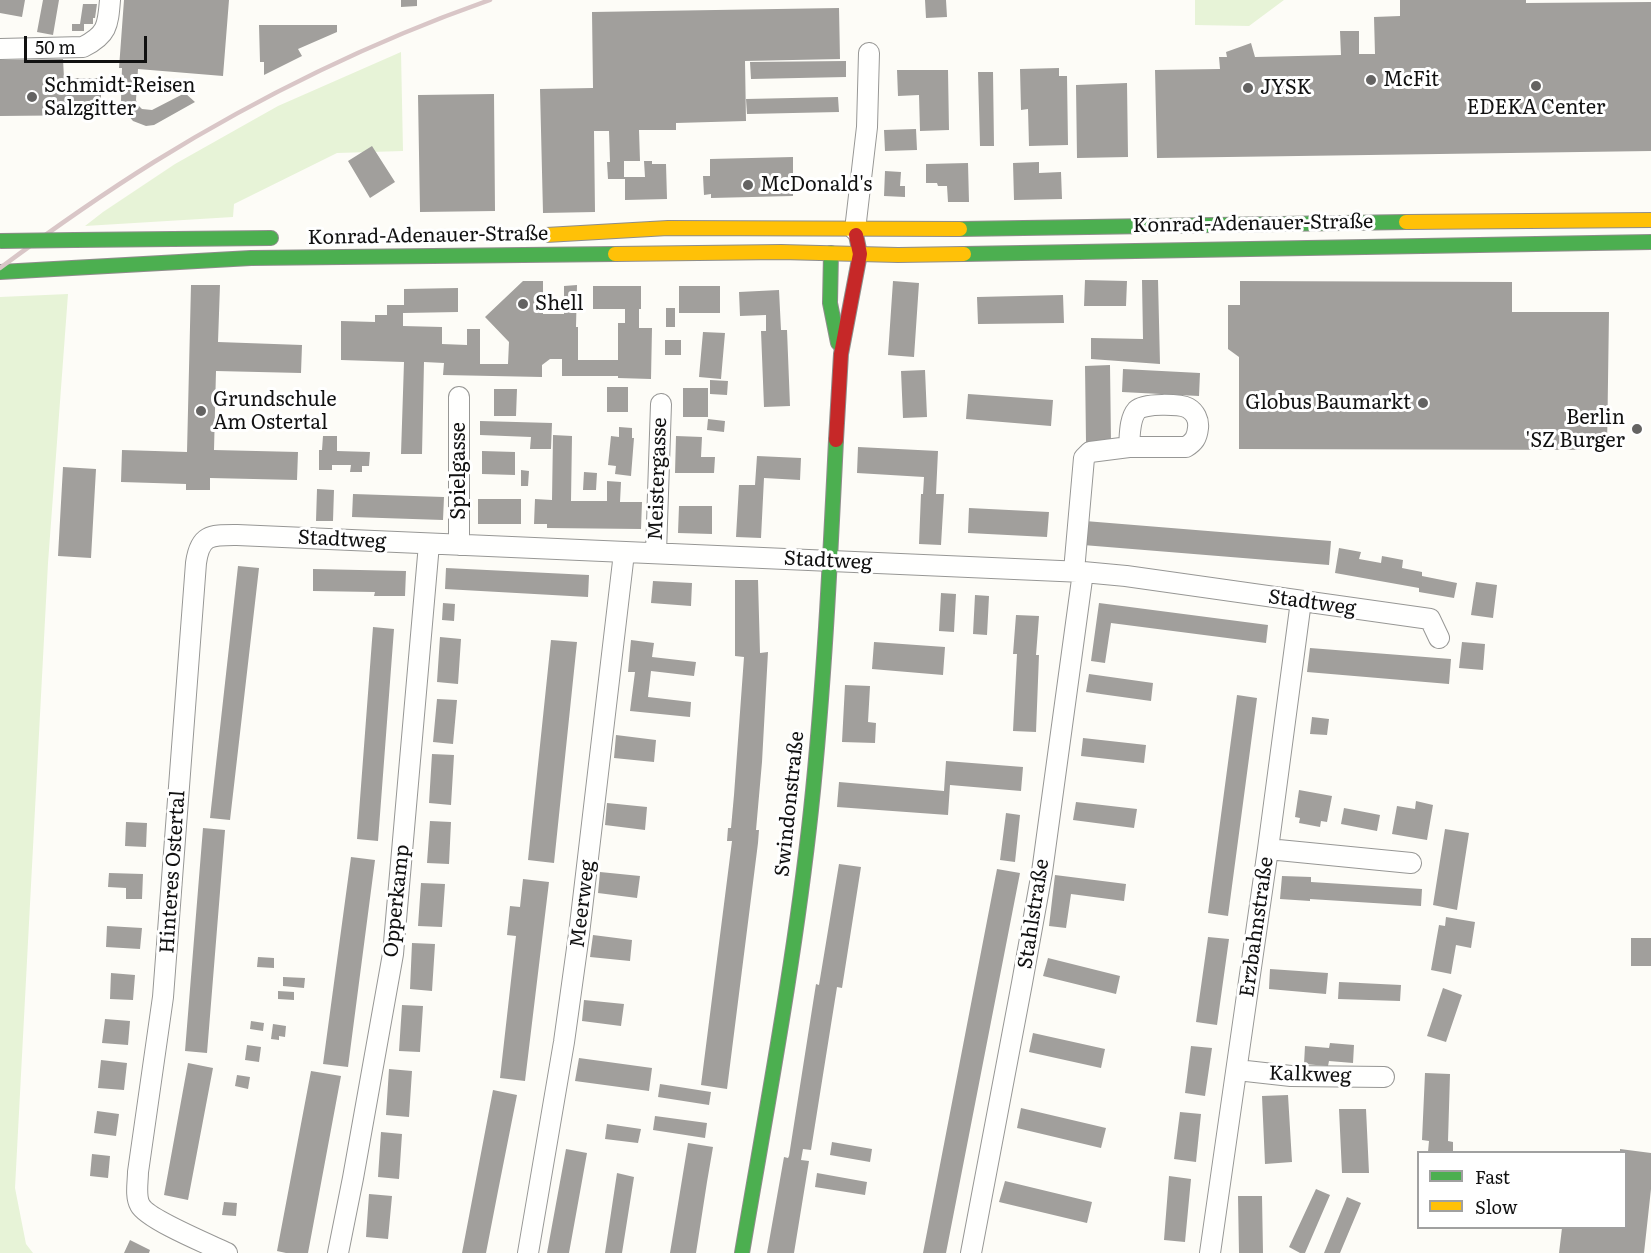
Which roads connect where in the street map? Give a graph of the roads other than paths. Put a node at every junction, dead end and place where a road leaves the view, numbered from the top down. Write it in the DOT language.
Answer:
graph roads {
  1 [pos="110,0"];
  2 [pos="0,49"];
  3 [pos="869,53"];
  4 [pos="1651,219"];
  5 [pos="855,230"];
  6 [pos="534,235"];
  7 [pos="288,238"];
  8 [pos="0,242"];
  9 [pos="1651,242"];
  10 [pos="831,253"];
  11 [pos="860,254"];
  12 [pos="0,272"];
  13 [pos="841,354"];
  14 [pos="459,397"];
  15 [pos="661,404"];
  16 [pos="1129,447"];
  17 [pos="203,541"];
  18 [pos="429,544"];
  19 [pos="459,545"];
  20 [pos="624,553"];
  21 [pos="656,553"];
  22 [pos="830,562"];
  23 [pos="1078,572"];
  24 [pos="1301,601"];
  25 [pos="1439,638"];
  26 [pos="1268,849"];
  27 [pos="1411,863"];
  28 [pos="1237,1070"];
  29 [pos="1384,1077"];
  30 [pos="227,1253"];
  31 [pos="338,1253"];
  32 [pos="528,1253"];
  33 [pos="742,1253"];
  34 [pos="971,1253"];
  35 [pos="1210,1253"];
  1 -- 2 [label="street"];
  3 -- 5 [label="street"];
  4 -- 5 [label="street, Konrad-Adenauer-Straße"];
  5 -- 6 [label="street, Konrad-Adenauer-Straße"];
  5 -- 10 [label="street"];
  5 -- 11 [label="street"];
  7 -- 8 [label="street, Konrad-Adenauer-Straße, bridge"];
  9 -- 11 [label="street, Konrad-Adenauer-Straße"];
  10 -- 11 [label="street, Konrad-Adenauer-Straße"];
  10 -- 12 [label="street, Konrad-Adenauer-Straße"];
  10 -- 13 [label="street, Swindonstraße"];
  11 -- 13 [label="street, Swindonstraße"];
  13 -- 22 [label="street, Swindonstraße"];
  14 -- 19 [label="street, Spielgasse"];
  15 -- 21 [label="street, Meistergasse"];
  16 -- 23 [label="street, Stahlstraße"];
  17 -- 18 [label="street, Stadtweg"];
  17 -- 30 [label="street, Hinteres Ostertal"];
  18 -- 19 [label="street, Stadtweg"];
  18 -- 31 [label="street, Opperkamp"];
  19 -- 20 [label="street, Stadtweg"];
  20 -- 21 [label="street, Stadtweg"];
  20 -- 32 [label="street, Meerweg"];
  21 -- 22 [label="street, Stadtweg"];
  22 -- 23 [label="street, Stadtweg"];
  22 -- 33 [label="street, Swindonstraße"];
  23 -- 24 [label="street, Stadtweg"];
  23 -- 34 [label="street, Stahlstraße"];
  24 -- 25 [label="street, Stadtweg"];
  24 -- 26 [label="street, Erzbahnstraße"];
  26 -- 27 [label="street"];
  26 -- 28 [label="street, Erzbahnstraße"];
  28 -- 29 [label="street, Kalkweg"];
  28 -- 35 [label="street, Erzbahnstraße"];
}
